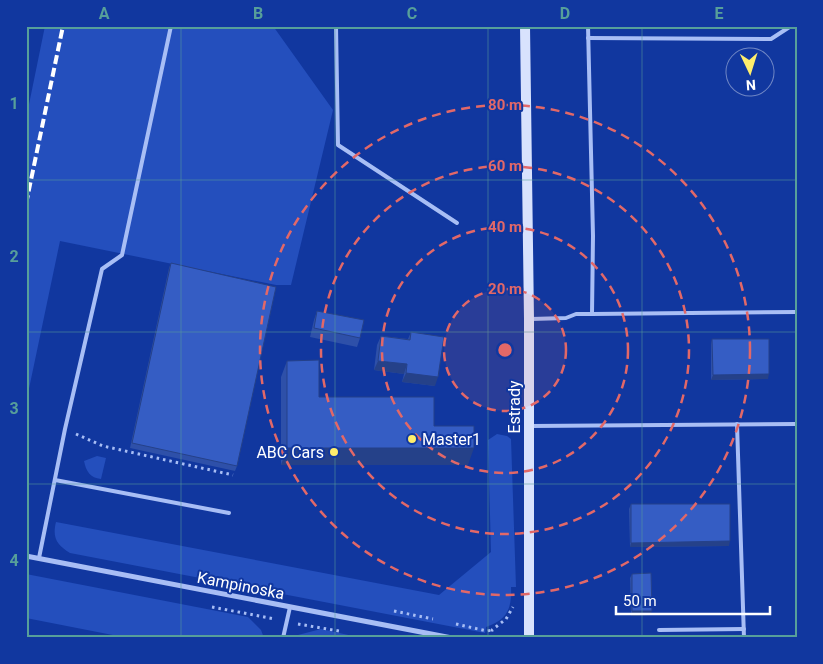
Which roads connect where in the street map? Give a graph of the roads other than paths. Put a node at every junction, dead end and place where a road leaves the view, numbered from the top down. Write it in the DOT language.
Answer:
graph roads {
  1 [pos="171,26"];
  2 [pos="336,26"];
  3 [pos="525,26"];
  4 [pos="588,26"];
  5 [pos="791,26"];
  6 [pos="588,38"];
  7 [pos="457,223"];
  8 [pos="797,312"];
  9 [pos="592,314"];
  10 [pos="529,319"];
  11 [pos="737,424"];
  12 [pos="797,424"];
  13 [pos="529,426"];
  14 [pos="55,480"];
  15 [pos="229,514"];
  16 [pos="26,556"];
  17 [pos="39,558"];
  18 [pos="290,607"];
  19 [pos="744,629"];
  20 [pos="659,630"];
  21 [pos="283,638"];
  22 [pos="452,638"];
  23 [pos="529,638"];
  24 [pos="744,638"];
  1 -- 14 [label="lane"];
  2 -- 7 [label="lane"];
  3 -- 10 [label="main road, Estrady"];
  4 -- 6 [label="lane"];
  5 -- 6 [label="lane"];
  6 -- 9 [label="lane"];
  8 -- 9 [label="lane"];
  9 -- 10 [label="lane"];
  10 -- 13 [label="main road, Estrady"];
  11 -- 12 [label="lane"];
  11 -- 13 [label="lane"];
  11 -- 19 [label="lane"];
  13 -- 23 [label="main road, Estrady"];
  14 -- 15 [label="lane"];
  14 -- 17 [label="lane"];
  16 -- 17 [label="street, Kampinoska"];
  17 -- 18 [label="street, Kampinoska"];
  18 -- 21 [label="lane"];
  18 -- 22 [label="street, Kampinoska"];
  19 -- 20 [label="lane"];
  19 -- 24 [label="lane"];
}
